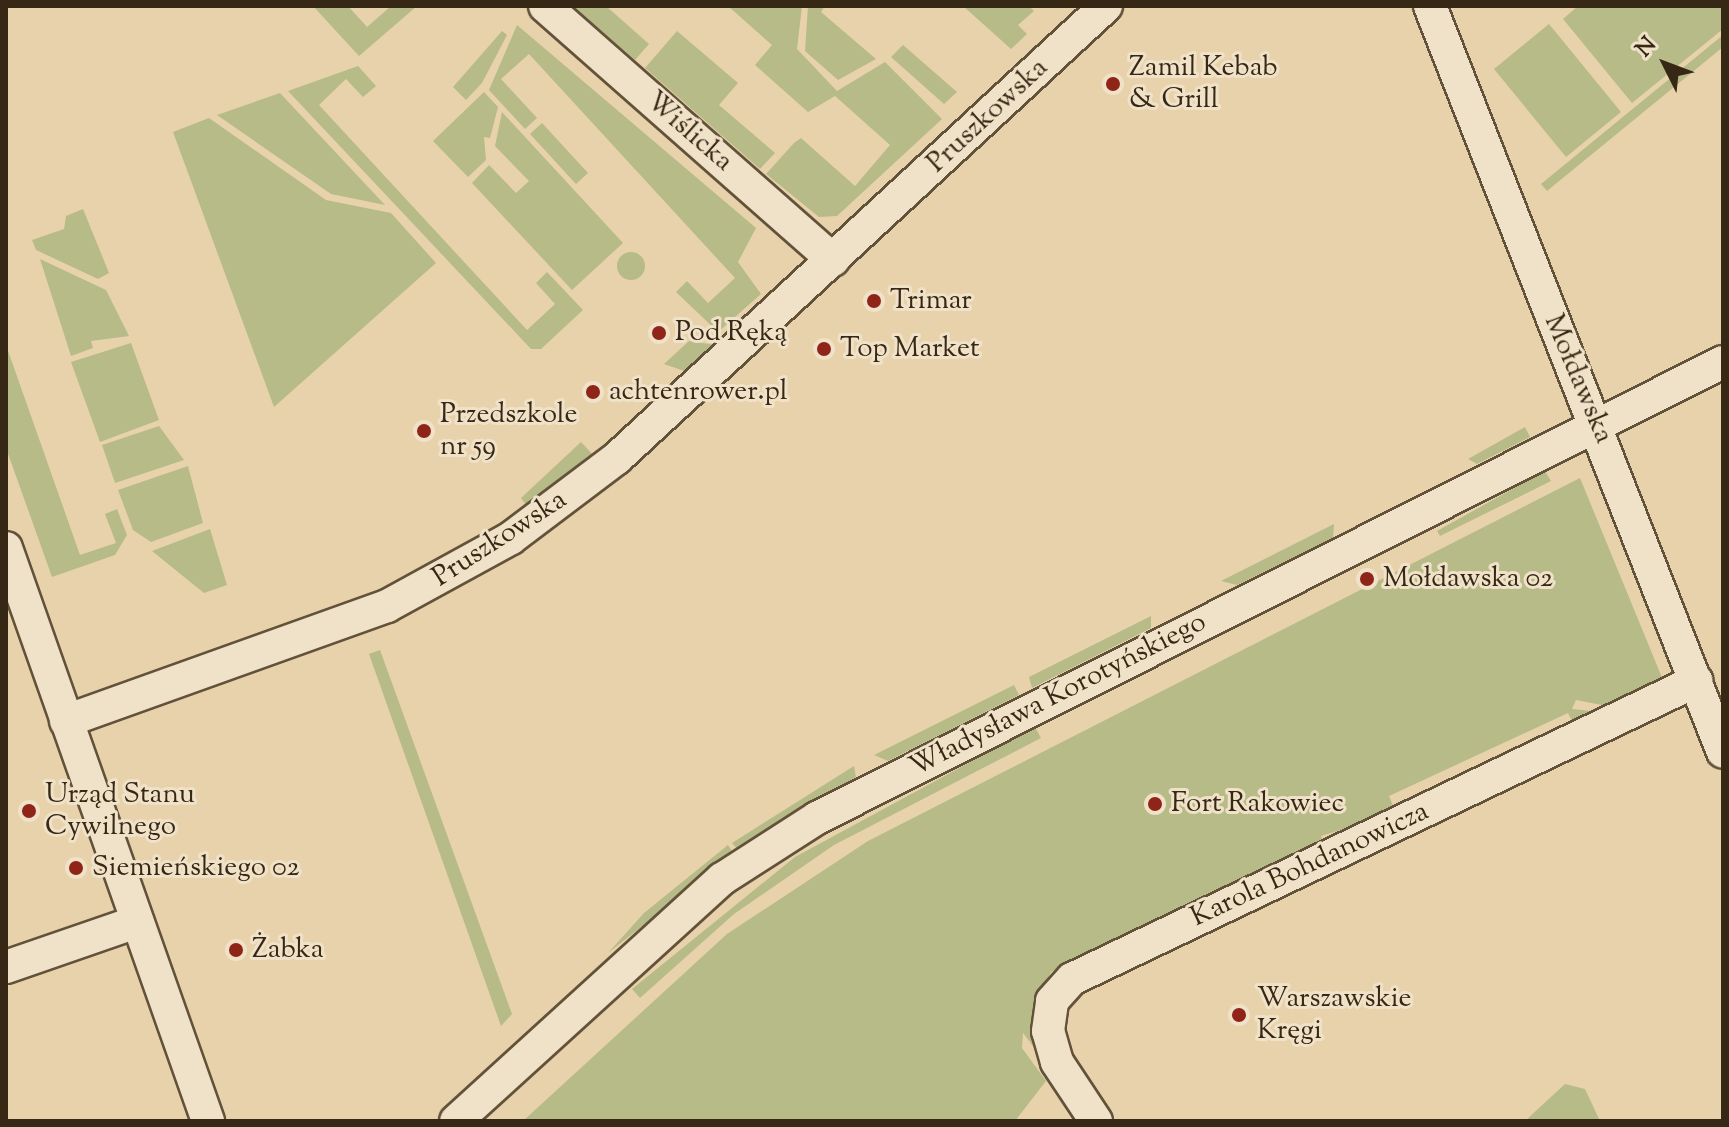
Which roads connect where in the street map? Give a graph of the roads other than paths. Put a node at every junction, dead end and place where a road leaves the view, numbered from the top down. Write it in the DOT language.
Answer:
graph roads {
  1 [pos="545,6"];
  2 [pos="1106,6"];
  3 [pos="1430,6"];
  4 [pos="833,260"];
  5 [pos="1723,362"];
  6 [pos="1597,426"];
  7 [pos="6,548"];
  8 [pos="1696,681"];
  9 [pos="66,721"];
  10 [pos="1723,752"];
  11 [pos="137,922"];
  12 [pos="6,967"];
  13 [pos="208,1121"];
  14 [pos="456,1121"];
  15 [pos="1096,1121"];
  1 -- 4 [label="street, Wiślicka"];
  2 -- 4 [label="street, Pruszkowska"];
  3 -- 6 [label="street, Mołdawska"];
  4 -- 9 [label="street, Pruszkowska"];
  5 -- 6 [label="street, Władysława Korotyńskiego"];
  6 -- 8 [label="street, Mołdawska"];
  6 -- 14 [label="street, Władysława Korotyńskiego"];
  7 -- 9 [label="street"];
  8 -- 10 [label="street, Mołdawska"];
  8 -- 15 [label="street, Karola Bohdanowicza"];
  9 -- 11 [label="street"];
  11 -- 12 [label="street"];
  11 -- 13 [label="street"];
}
